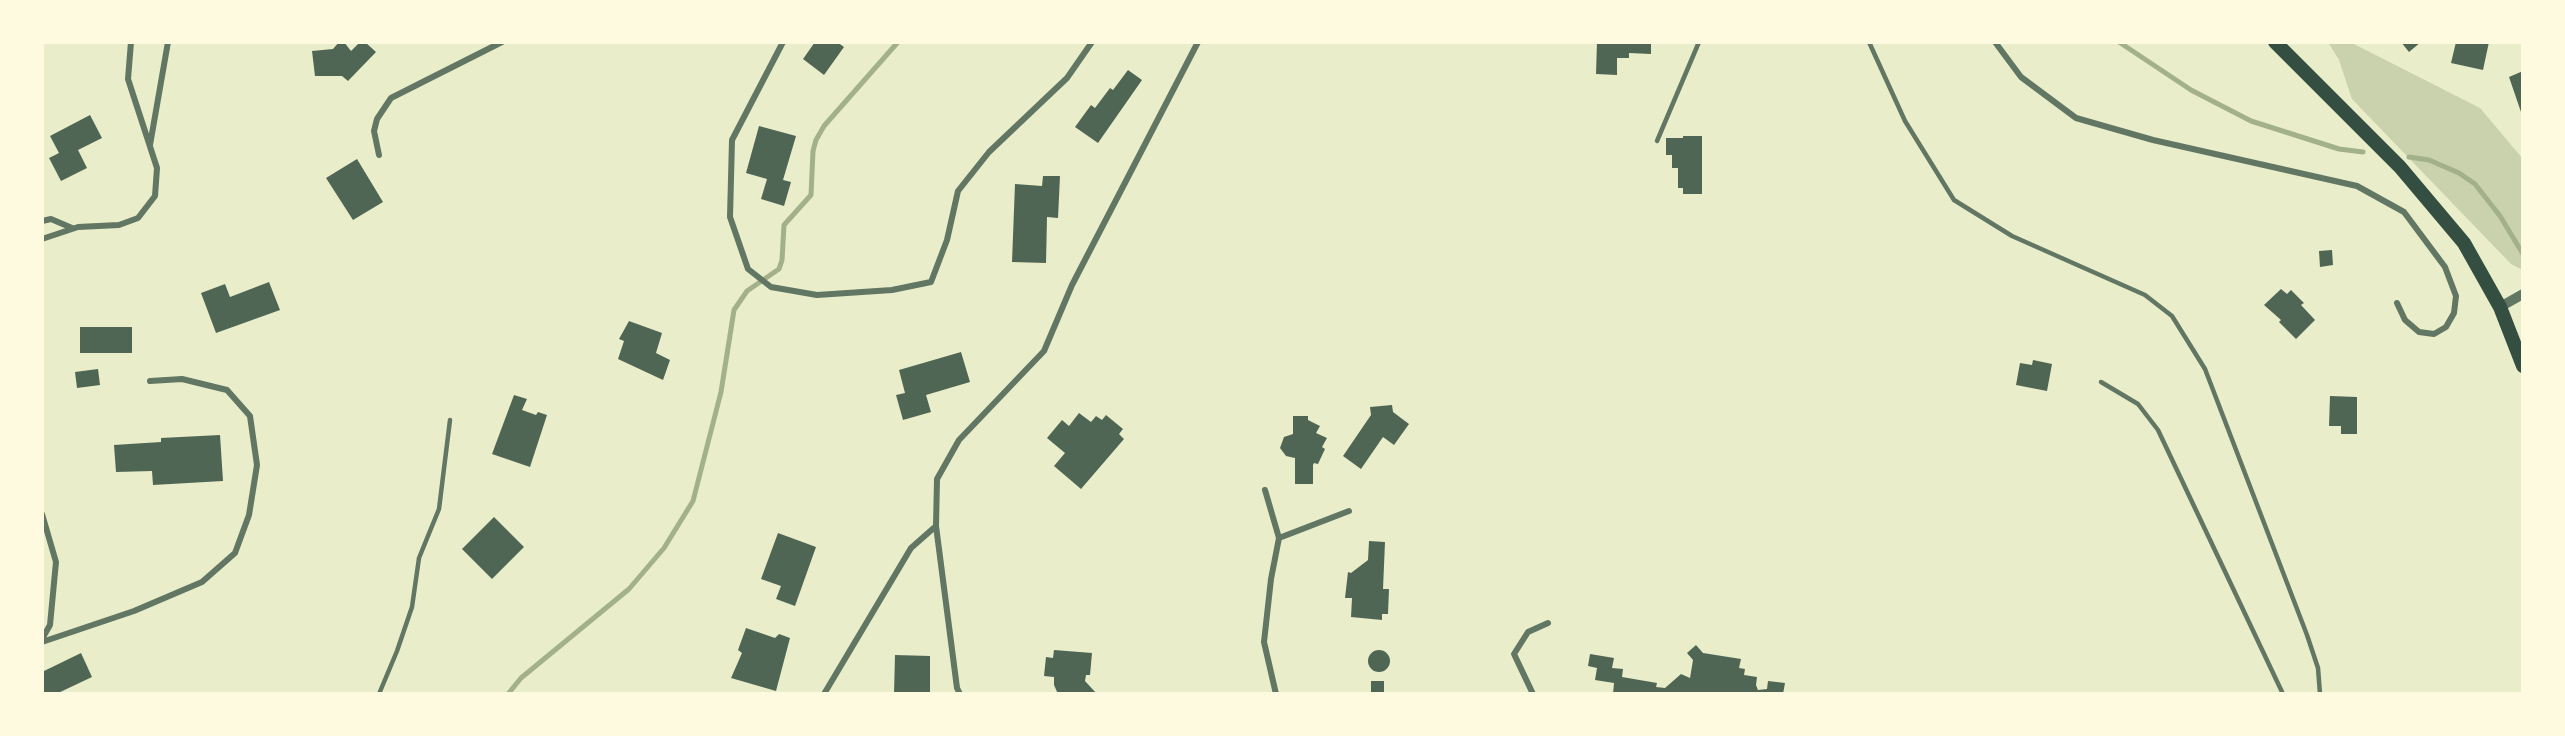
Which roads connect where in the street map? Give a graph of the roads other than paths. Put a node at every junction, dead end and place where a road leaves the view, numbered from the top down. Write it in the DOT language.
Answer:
graph roads {
  1 [pos="131,42"];
  2 [pos="168,42"];
  3 [pos="502,42"];
  4 [pos="783,42"];
  5 [pos="1092,42"];
  6 [pos="1198,42"];
  7 [pos="1699,42"];
  8 [pos="1869,42"];
  9 [pos="1995,42"];
  10 [pos="2275,42"];
  11 [pos="1657,141"];
  12 [pos="150,145"];
  13 [pos="379,155"];
  14 [pos="42,221"];
  15 [pos="73,229"];
  16 [pos="42,239"];
  17 [pos="2523,294"];
  18 [pos="2397,303"];
  19 [pos="2500,307"];
  20 [pos="2523,366"];
  21 [pos="150,381"];
  22 [pos="2100,382"];
  23 [pos="450,420"];
  24 [pos="1265,490"];
  25 [pos="1349,512"];
  26 [pos="42,514"];
  27 [pos="936,526"];
  28 [pos="1279,538"];
  29 [pos="1548,623"];
  30 [pos="42,641"];
  31 [pos="379,694"];
  32 [pos="824,694"];
  33 [pos="960,694"];
  34 [pos="1276,694"];
  35 [pos="1533,694"];
  36 [pos="2283,694"];
  37 [pos="2320,694"];
  1 -- 12 [label="street"];
  2 -- 12 [label="street"];
  3 -- 13 [label="street"];
  4 -- 5 [label="street"];
  6 -- 27 [label="street"];
  7 -- 11 [label="lane"];
  8 -- 37 [label="lane"];
  9 -- 18 [label="street"];
  10 -- 19 [label="main road"];
  12 -- 15 [label="street"];
  14 -- 15 [label="street"];
  15 -- 16 [label="street"];
  17 -- 19 [label="street"];
  19 -- 20 [label="main road"];
  21 -- 30 [label="street"];
  22 -- 36 [label="lane"];
  23 -- 31 [label="lane"];
  24 -- 28 [label="street"];
  25 -- 28 [label="street"];
  26 -- 30 [label="street"];
  27 -- 32 [label="street"];
  27 -- 33 [label="street"];
  28 -- 34 [label="street"];
  29 -- 35 [label="street"];
}
